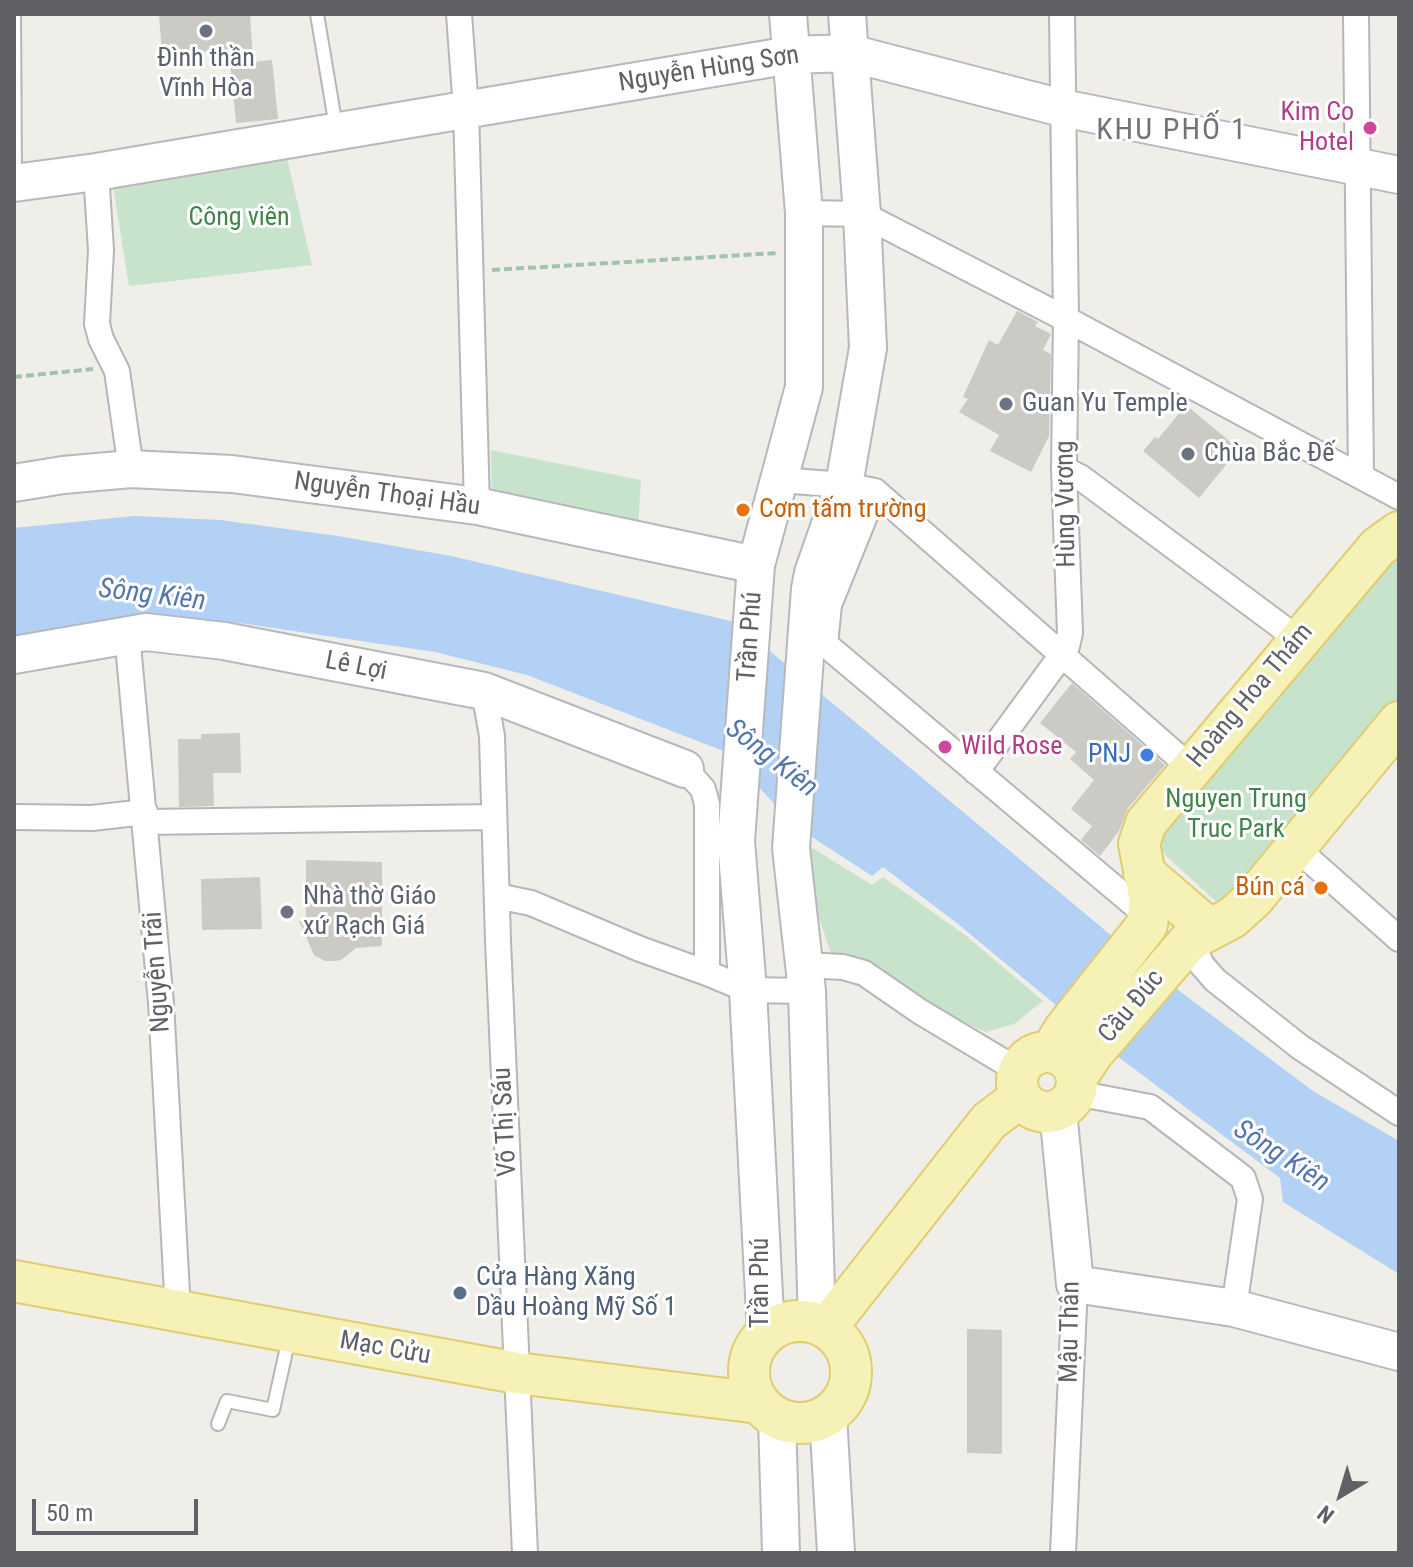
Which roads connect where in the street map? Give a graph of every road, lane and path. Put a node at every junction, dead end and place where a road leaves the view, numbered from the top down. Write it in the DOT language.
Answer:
graph roads {
  1 [pos="14,14"];
  2 [pos="317,14"];
  3 [pos="459,14"];
  4 [pos="788,14"];
  5 [pos="847,14"];
  6 [pos="1062,14"];
  7 [pos="1356,14"];
  8 [pos="850,53"];
  9 [pos="791,55"];
  10 [pos="1062,108"];
  11 [pos="466,109"];
  12 [pos="337,130"];
  13 [pos="1360,169"];
  14 [pos="96,172"];
  15 [pos="1399,175"];
  16 [pos="14,183"];
  17 [pos="804,213"];
  18 [pos="862,214"];
  19 [pos="805,251"];
  20 [pos="471,271"];
  21 [pos="1066,319"];
  22 [pos="115,366"];
  23 [pos="14,377"];
  24 [pos="131,469"];
  25 [pos="1064,469"];
  26 [pos="1361,475"];
  27 [pos="780,480"];
  28 [pos="14,483"];
  29 [pos="859,488"];
  30 [pos="1399,497"];
  31 [pos="477,506"];
  32 [pos="1399,532"];
  33 [pos="755,579"];
  34 [pos="127,634"];
  35 [pos="1298,639"];
  36 [pos="14,655"];
  37 [pos="1061,656"];
  38 [pos="484,691"];
  39 [pos="1399,722"];
  40 [pos="1190,767"];
  41 [pos="685,769"];
  42 [pos="976,772"];
  43 [pos="14,817"];
  44 [pos="145,817"];
  45 [pos="494,817"];
  46 [pos="1295,847"];
  47 [pos="1144,873"];
  48 [pos="497,896"];
  49 [pos="1148,921"];
  50 [pos="1199,934"];
  51 [pos="1399,939"];
  52 [pos="707,973"];
  53 [pos="806,978"];
  54 [pos="748,990"];
  55 [pos="1057,1073"];
  56 [pos="1399,1113"];
  57 [pos="14,1281"];
  58 [pos="1075,1284"];
  59 [pos="1234,1308"];
  60 [pos="178,1311"];
  61 [pos="822,1325"];
  62 [pos="290,1331"];
  63 [pos="766,1333"];
  64 [pos="1399,1352"];
  65 [pos="517,1373"];
  66 [pos="768,1410"];
  67 [pos="828,1415"];
  68 [pos="218,1424"];
  69 [pos="525,1553"];
  70 [pos="781,1553"];
  71 [pos="836,1553"];
  72 [pos="1063,1553"];
  1 -- 16 [label="lane"];
  2 -- 12 [label="lane"];
  3 -- 11 [label="street"];
  4 -- 9 [label="street, Trần Phú"];
  5 -- 8 [label="street, Trần Phú"];
  6 -- 10 [label="street, Hùng Vương"];
  7 -- 13 [label="street"];
  8 -- 9 [label="street, Nguyễn Hùng Sơn"];
  8 -- 10 [label="street, Nguyễn Hùng Sơn"];
  8 -- 18 [label="street, Trần Phú"];
  9 -- 11 [label="street, Nguyễn Hùng Sơn"];
  9 -- 17 [label="street, Trần Phú"];
  10 -- 13 [label="street, Nguyễn Hùng Sơn"];
  10 -- 21 [label="street, Hùng Vương"];
  11 -- 12 [label="street, Nguyễn Hùng Sơn"];
  11 -- 20 [label="street"];
  12 -- 14 [label="street, Nguyễn Hùng Sơn"];
  13 -- 15 [label="street, Nguyễn Hùng Sơn"];
  13 -- 26 [label="street"];
  14 -- 16 [label="street, Nguyễn Hùng Sơn"];
  14 -- 22 [label="street"];
  17 -- 18 [label="street"];
  17 -- 19 [label="street, Trần Phú"];
  18 -- 21 [label="street"];
  18 -- 29 [label="street, Trần Phú"];
  19 -- 20 [label="path"];
  19 -- 27 [label="street, Trần Phú"];
  20 -- 31 [label="street"];
  21 -- 25 [label="street, Hùng Vương"];
  21 -- 26 [label="street"];
  22 -- 23 [label="path"];
  22 -- 24 [label="street"];
  24 -- 28 [label="street, Nguyễn Thoại Hầu"];
  24 -- 31 [label="street, Nguyễn Thoại Hầu"];
  25 -- 35 [label="street"];
  25 -- 37 [label="street, Hùng Vương"];
  26 -- 30 [label="street"];
  27 -- 29 [label="street"];
  27 -- 33 [label="street, Trần Phú"];
  29 -- 37 [label="street"];
  29 -- 42 [label="street"];
  29 -- 53 [label="street, Trần Phú"];
  31 -- 33 [label="street, Nguyễn Thoại Hầu"];
  32 -- 35 [label="main road, Hoàng Hoa Thám"];
  33 -- 54 [label="street, Trần Phú"];
  34 -- 36 [label="street, Lê Lợi"];
  34 -- 38 [label="street, Lê Lợi"];
  34 -- 44 [label="street, Nguyễn Trãi"];
  35 -- 40 [label="main road, Hoàng Hoa Thám"];
  37 -- 40 [label="street"];
  37 -- 42 [label="street, Hùng Vương"];
  38 -- 41 [label="street, Lê Lợi"];
  38 -- 45 [label="street, Võ Thị Sáu"];
  39 -- 46 [label="main road, Cầu Đúc"];
  40 -- 47 [label="main road, Hoàng Hoa Thám"];
  41 -- 52 [label="street"];
  42 -- 49 [label="street"];
  43 -- 44 [label="street"];
  44 -- 45 [label="street"];
  44 -- 60 [label="street, Nguyễn Trãi"];
  45 -- 48 [label="street, Võ Thị Sáu"];
  46 -- 50 [label="main road, Cầu Đúc"];
  46 -- 51 [label="street"];
  47 -- 49 [label="main road, Hoàng Hoa Thám"];
  47 -- 50 [label="main road"];
  48 -- 52 [label="street"];
  48 -- 65 [label="street, Võ Thị Sáu"];
  49 -- 55 [label="main road, Cầu Đúc"];
  50 -- 55 [label="main road, Cầu Đúc"];
  50 -- 56 [label="street"];
  52 -- 54 [label="street"];
  53 -- 54 [label="street"];
  53 -- 55 [label="street"];
  53 -- 61 [label="street, Trần Phú"];
  54 -- 63 [label="street, Trần Phú"];
  55 -- 58 [label="street, Mậu Thân"];
  55 -- 59 [label="street"];
  55 -- 61 [label="main road"];
  57 -- 60 [label="main road, Mạc Cửu"];
  58 -- 59 [label="street"];
  58 -- 72 [label="street, Mậu Thân"];
  59 -- 64 [label="street"];
  60 -- 62 [label="main road, Mạc Cửu"];
  61 -- 63 [label="main road"];
  61 -- 67 [label="main road"];
  62 -- 65 [label="main road, Mạc Cửu"];
  62 -- 68 [label="lane"];
  63 -- 66 [label="main road, Trần Phú"];
  65 -- 66 [label="main road, Mạc Cửu"];
  65 -- 69 [label="street, Võ Thị Sáu"];
  66 -- 67 [label="main road"];
  66 -- 70 [label="street, Trần Phú"];
  67 -- 71 [label="street"];
}
